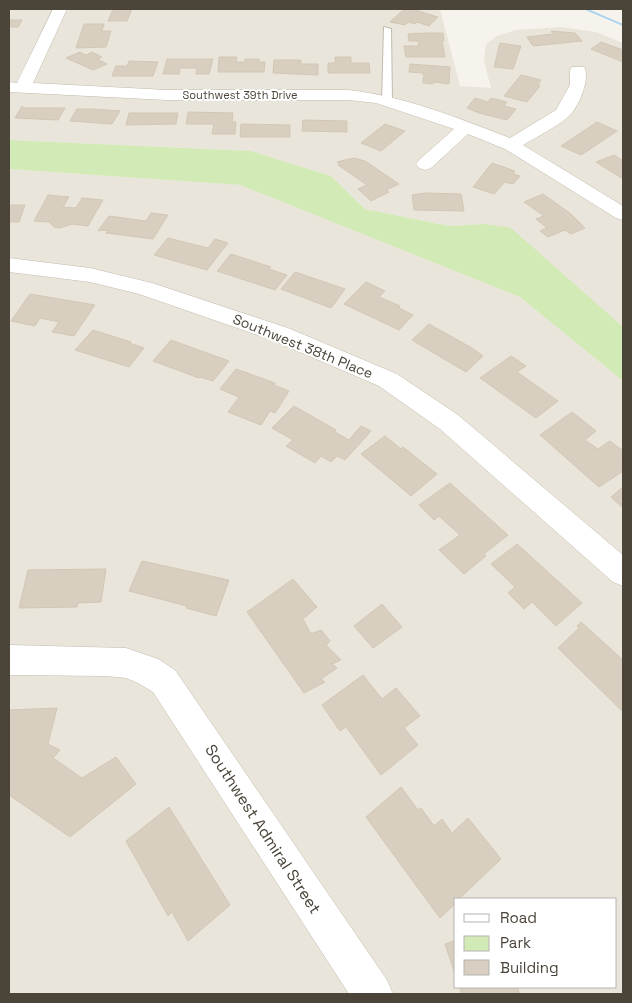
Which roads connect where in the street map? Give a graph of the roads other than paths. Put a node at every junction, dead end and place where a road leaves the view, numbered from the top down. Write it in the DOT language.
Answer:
graph roads {
  1 [pos="60,9"];
  2 [pos="387,29"];
  3 [pos="578,70"];
  4 [pos="16,87"];
  5 [pos="386,101"];
  6 [pos="466,127"];
  7 [pos="511,145"];
  8 [pos="425,164"];
  9 [pos="623,214"];
  10 [pos="9,265"];
  11 [pos="623,573"];
  12 [pos="9,660"];
  13 [pos="373,994"];
  1 -- 4 [label="street"];
  2 -- 5 [label="lane"];
  3 -- 7 [label="street"];
  4 -- 5 [label="street, Southwest 39th Drive"];
  5 -- 6 [label="street, Southwest 39th Drive"];
  6 -- 7 [label="street, Southwest 39th Drive"];
  6 -- 8 [label="street"];
  7 -- 9 [label="street, Southwest 39th Drive"];
  10 -- 11 [label="street, Southwest 38th Place"];
  12 -- 13 [label="street, Southwest Admiral Street"];
}
